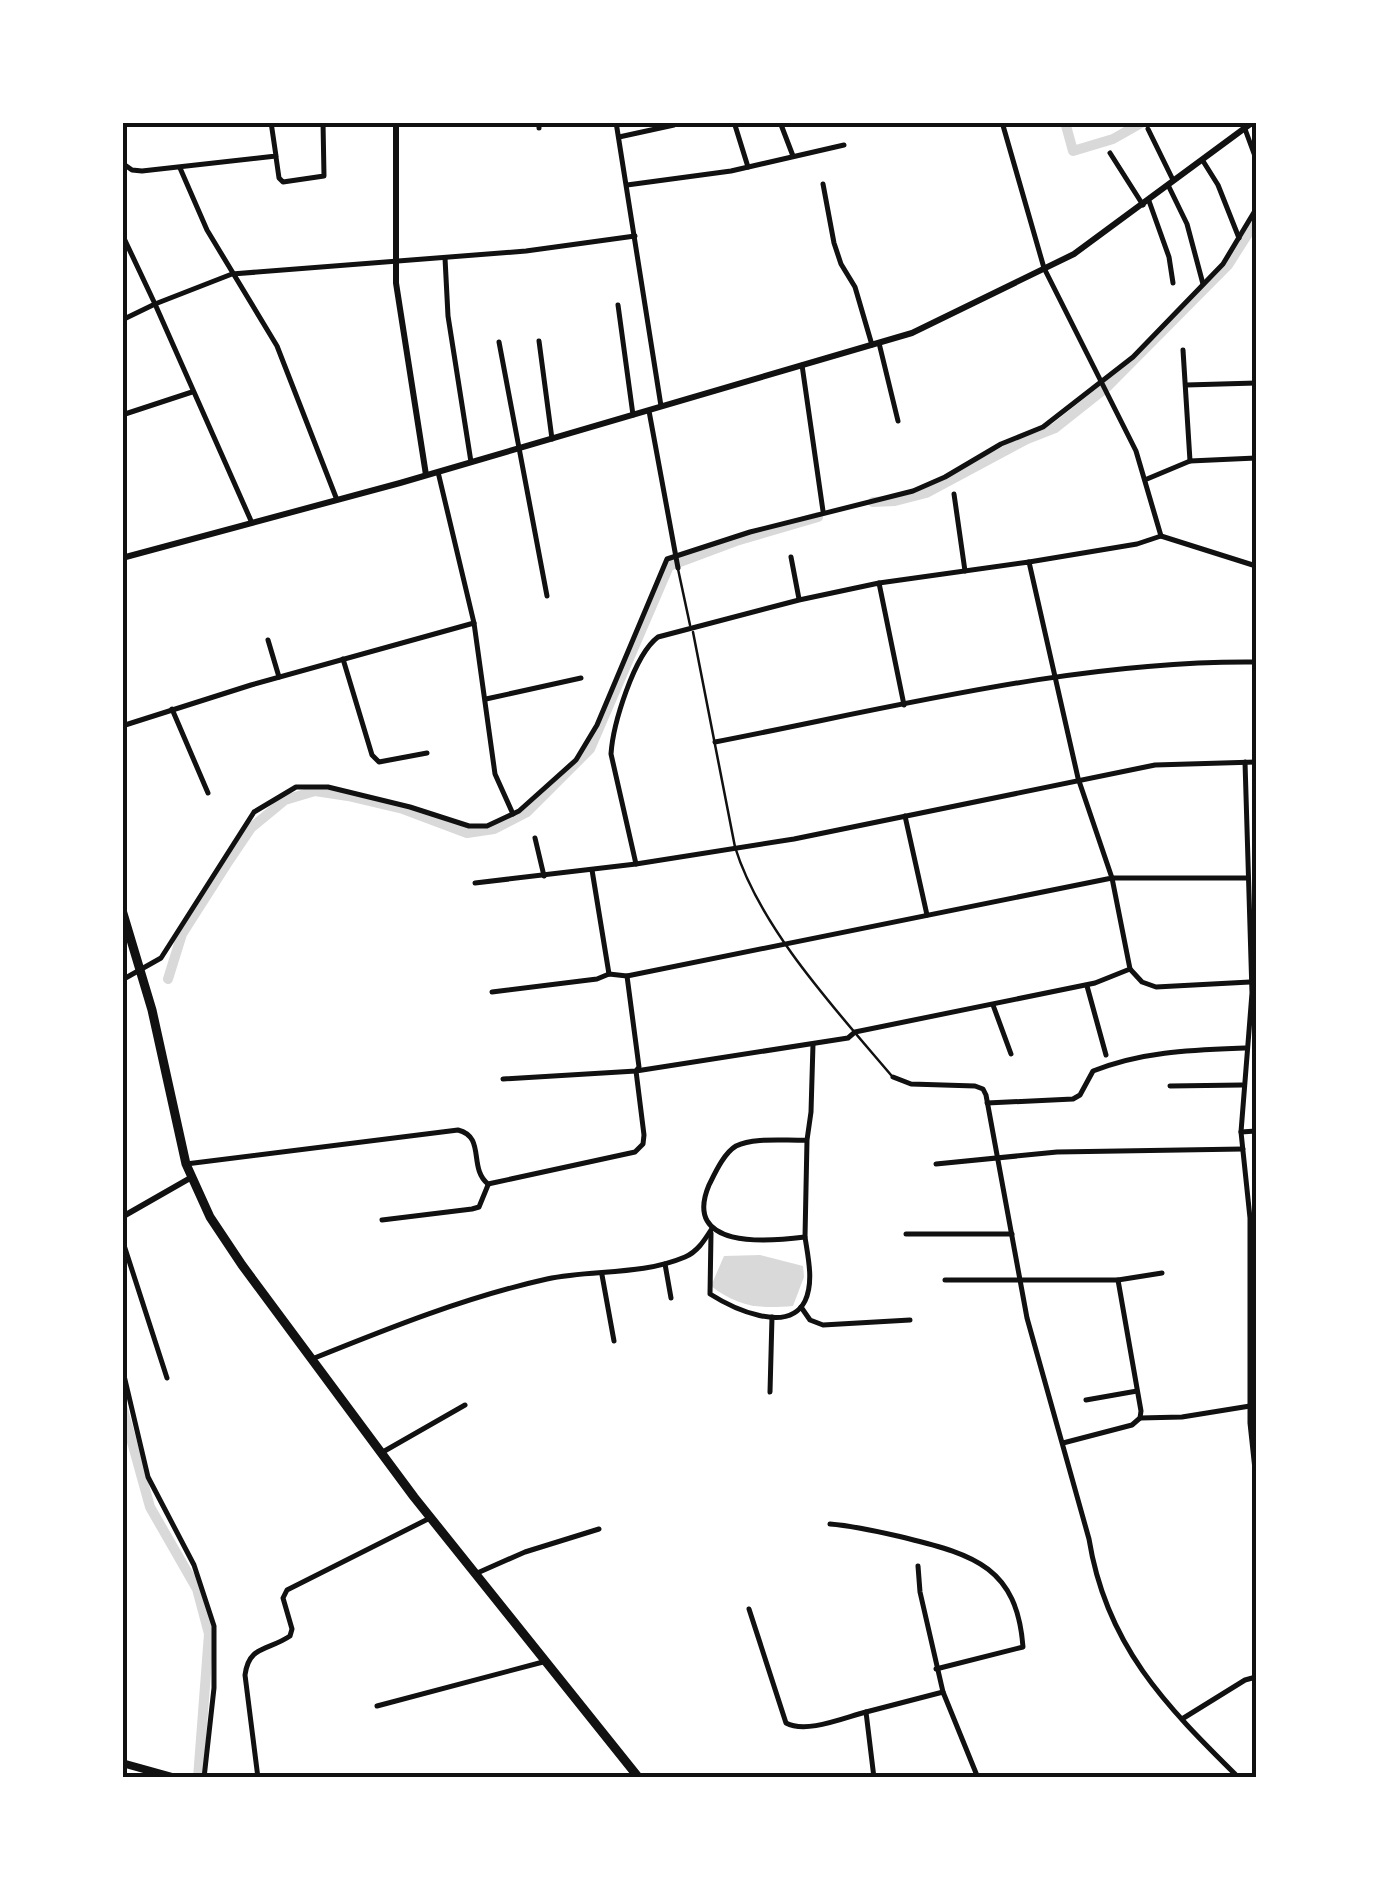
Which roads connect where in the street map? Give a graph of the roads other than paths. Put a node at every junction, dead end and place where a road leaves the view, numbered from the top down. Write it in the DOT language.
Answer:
graph roads {
  1 [pos="271,122"];
  2 [pos="323,122"];
  3 [pos="396,122"];
  4 [pos="616,122"];
  5 [pos="734,122"];
  6 [pos="780,122"];
  7 [pos="1002,122"];
  8 [pos="1254,122"];
  9 [pos="674,124"];
  10 [pos="1148,128"];
  11 [pos="1245,129"];
  12 [pos="619,137"];
  13 [pos="844,145"];
  14 [pos="1110,153"];
  15 [pos="276,156"];
  16 [pos="793,156"];
  17 [pos="1256,160"];
  18 [pos="1203,161"];
  19 [pos="122,163"];
  20 [pos="748,167"];
  21 [pos="180,168"];
  22 [pos="823,184"];
  23 [pos="627,185"];
  24 [pos="1172,185"];
  25 [pos="1146,203"];
  26 [pos="1256,209"];
  27 [pos="122,234"];
  28 [pos="635,236"];
  29 [pos="1239,238"];
  30 [pos="445,258"];
  31 [pos="394,262"];
  32 [pos="1044,268"];
  33 [pos="232,274"];
  34 [pos="1173,283"];
  35 [pos="1203,284"];
  36 [pos="155,304"];
  37 [pos="618,305"];
  38 [pos="122,320"];
  39 [pos="539,341"];
  40 [pos="500,342"];
  41 [pos="875,344"];
  42 [pos="1183,350"];
  43 [pos="802,366"];
  44 [pos="1256,383"];
  45 [pos="1102,385"];
  46 [pos="1186,385"];
  47 [pos="192,392"];
  48 [pos="661,407"];
  49 [pos="649,411"];
  50 [pos="122,415"];
  51 [pos="633,416"];
  52 [pos="898,421"];
  53 [pos="552,439"];
  54 [pos="519,448"];
  55 [pos="1256,458"];
  56 [pos="1190,461"];
  57 [pos="471,462"];
  58 [pos="438,472"];
  59 [pos="426,475"];
  60 [pos="1146,479"];
  61 [pos="954,494"];
  62 [pos="338,500"];
  63 [pos="823,512"];
  64 [pos="252,522"];
  65 [pos="1161,536"];
  66 [pos="675,556"];
  67 [pos="122,558"];
  68 [pos="791,558"];
  69 [pos="1029,562"];
  70 [pos="1256,566"];
  71 [pos="678,568"];
  72 [pos="966,571"];
  73 [pos="879,582"];
  74 [pos="547,596"];
  75 [pos="799,600"];
  76 [pos="474,623"];
  77 [pos="692,628"];
  78 [pos="268,640"];
  79 [pos="343,659"];
  80 [pos="1256,662"];
  81 [pos="279,678"];
  82 [pos="581,678"];
  83 [pos="1054,678"];
  84 [pos="486,699"];
  85 [pos="904,705"];
  86 [pos="172,709"];
  87 [pos="122,726"];
  88 [pos="715,742"];
  89 [pos="428,752"];
  90 [pos="1245,762"];
  91 [pos="1256,762"];
  92 [pos="1078,778"];
  93 [pos="208,793"];
  94 [pos="513,814"];
  95 [pos="905,815"];
  96 [pos="534,838"];
  97 [pos="735,847"];
  98 [pos="1256,849"];
  99 [pos="1247,850"];
  100 [pos="636,864"];
  101 [pos="592,870"];
  102 [pos="544,876"];
  103 [pos="1112,878"];
  104 [pos="1247,878"];
  105 [pos="475,883"];
  106 [pos="122,910"];
  107 [pos="927,916"];
  108 [pos="786,944"];
  109 [pos="141,968"];
  110 [pos="1130,969"];
  111 [pos="609,974"];
  112 [pos="627,976"];
  113 [pos="122,980"];
  114 [pos="1251,982"];
  115 [pos="1086,985"];
  116 [pos="492,992"];
  117 [pos="1254,992"];
  118 [pos="992,1004"];
  119 [pos="855,1032"];
  120 [pos="813,1044"];
  121 [pos="1246,1048"];
  122 [pos="1010,1054"];
  123 [pos="1106,1055"];
  124 [pos="636,1071"];
  125 [pos="504,1078"];
  126 [pos="893,1078"];
  127 [pos="1243,1085"];
  128 [pos="1170,1086"];
  129 [pos="987,1103"];
  130 [pos="1256,1130"];
  131 [pos="1241,1132"];
  132 [pos="806,1140"];
  133 [pos="1243,1149"];
  134 [pos="997,1160"];
  135 [pos="186,1164"];
  136 [pos="936,1164"];
  137 [pos="192,1177"];
  138 [pos="488,1184"];
  139 [pos="122,1217"];
  140 [pos="382,1220"];
  141 [pos="712,1230"];
  142 [pos="906,1234"];
  143 [pos="1012,1234"];
  144 [pos="805,1237"];
  145 [pos="122,1240"];
  146 [pos="665,1264"];
  147 [pos="602,1274"];
  148 [pos="1162,1274"];
  149 [pos="1020,1279"];
  150 [pos="945,1280"];
  151 [pos="1118,1280"];
  152 [pos="671,1298"];
  153 [pos="801,1308"];
  154 [pos="772,1316"];
  155 [pos="910,1320"];
  156 [pos="1254,1327"];
  157 [pos="614,1341"];
  158 [pos="312,1359"];
  159 [pos="122,1367"];
  160 [pos="167,1378"];
  161 [pos="1138,1391"];
  162 [pos="770,1392"];
  163 [pos="1086,1400"];
  164 [pos="465,1405"];
  165 [pos="1250,1406"];
  166 [pos="1140,1418"];
  167 [pos="1253,1423"];
  168 [pos="1063,1444"];
  169 [pos="381,1453"];
  170 [pos="1256,1479"];
  171 [pos="430,1518"];
  172 [pos="830,1524"];
  173 [pos="599,1529"];
  174 [pos="918,1566"];
  175 [pos="475,1574"];
  176 [pos="748,1609"];
  177 [pos="546,1662"];
  178 [pos="936,1669"];
  179 [pos="1256,1677"];
  180 [pos="944,1692"];
  181 [pos="377,1706"];
  182 [pos="866,1712"];
  183 [pos="1182,1719"];
  184 [pos="122,1763"];
  185 [pos="176,1778"];
  186 [pos="204,1778"];
  187 [pos="258,1778"];
  188 [pos="639,1778"];
  189 [pos="874,1778"];
  190 [pos="978,1778"];
  191 [pos="1239,1778"];
  1 -- 15 [label="street"];
  2 -- 15 [label="street"];
  3 -- 31 [label="street"];
  4 -- 12 [label="street"];
  5 -- 20 [label="street"];
  6 -- 16 [label="street"];
  7 -- 32 [label="street"];
  8 -- 11 [label="street"];
  9 -- 12 [label="street"];
  10 -- 24 [label="street"];
  11 -- 17 [label="street"];
  11 -- 18 [label="street"];
  12 -- 23 [label="street"];
  13 -- 16 [label="street"];
  14 -- 25 [label="street"];
  15 -- 21 [label="street"];
  16 -- 20 [label="street"];
  18 -- 24 [label="street"];
  18 -- 29 [label="street"];
  19 -- 21 [label="street"];
  20 -- 23 [label="street"];
  21 -- 33 [label="street"];
  22 -- 41 [label="street"];
  23 -- 28 [label="street"];
  24 -- 25 [label="street"];
  24 -- 35 [label="street"];
  25 -- 32 [label="street"];
  25 -- 34 [label="street"];
  26 -- 29 [label="street"];
  27 -- 36 [label="street"];
  28 -- 30 [label="street"];
  28 -- 48 [label="street"];
  29 -- 35 [label="street"];
  30 -- 31 [label="street"];
  30 -- 57 [label="street"];
  31 -- 33 [label="street"];
  31 -- 59 [label="street"];
  32 -- 41 [label="street"];
  32 -- 45 [label="street"];
  33 -- 36 [label="street"];
  33 -- 62 [label="street"];
  35 -- 45 [label="street"];
  36 -- 38 [label="street"];
  36 -- 47 [label="street"];
  37 -- 51 [label="street"];
  39 -- 53 [label="street"];
  40 -- 54 [label="street"];
  41 -- 43 [label="street"];
  41 -- 52 [label="street"];
  42 -- 46 [label="street"];
  43 -- 48 [label="street"];
  43 -- 63 [label="street"];
  44 -- 46 [label="street"];
  45 -- 60 [label="street"];
  45 -- 63 [label="street"];
  46 -- 56 [label="street"];
  47 -- 50 [label="street"];
  47 -- 64 [label="street"];
  48 -- 49 [label="street"];
  49 -- 51 [label="street"];
  49 -- 66 [label="street"];
  51 -- 53 [label="street"];
  53 -- 54 [label="street"];
  54 -- 57 [label="street"];
  54 -- 74 [label="street"];
  55 -- 56 [label="street"];
  56 -- 60 [label="street"];
  57 -- 58 [label="street"];
  58 -- 59 [label="street"];
  58 -- 76 [label="street"];
  59 -- 62 [label="street"];
  60 -- 65 [label="street"];
  61 -- 72 [label="street"];
  62 -- 64 [label="street"];
  63 -- 66 [label="street"];
  64 -- 67 [label="street"];
  65 -- 69 [label="street"];
  65 -- 70 [label="street"];
  66 -- 71 [label="street"];
  66 -- 94 [label="street"];
  68 -- 75 [label="street"];
  69 -- 72 [label="street"];
  69 -- 83 [label="street"];
  71 -- 77 [label="lane"];
  72 -- 73 [label="street"];
  73 -- 75 [label="street"];
  73 -- 85 [label="street"];
  75 -- 77 [label="street"];
  76 -- 79 [label="street"];
  76 -- 84 [label="street"];
  77 -- 88 [label="lane"];
  77 -- 100 [label="street"];
  78 -- 81 [label="street"];
  79 -- 81 [label="street"];
  79 -- 89 [label="street"];
  80 -- 83 [label="street"];
  81 -- 86 [label="street"];
  82 -- 84 [label="street"];
  83 -- 85 [label="street"];
  83 -- 92 [label="street"];
  84 -- 94 [label="street"];
  85 -- 88 [label="street"];
  86 -- 87 [label="street"];
  86 -- 93 [label="street"];
  88 -- 97 [label="lane"];
  90 -- 91 [label="street"];
  90 -- 92 [label="street"];
  90 -- 99 [label="street"];
  92 -- 95 [label="street"];
  92 -- 103 [label="street"];
  94 -- 109 [label="street"];
  95 -- 97 [label="street"];
  95 -- 107 [label="street"];
  96 -- 102 [label="street"];
  97 -- 100 [label="street"];
  97 -- 108 [label="lane"];
  98 -- 99 [label="street"];
  99 -- 104 [label="street"];
  100 -- 101 [label="street"];
  101 -- 102 [label="street"];
  101 -- 111 [label="street"];
  102 -- 105 [label="street"];
  103 -- 104 [label="street"];
  103 -- 107 [label="street"];
  103 -- 110 [label="street"];
  104 -- 114 [label="street"];
  106 -- 109 [label="main road"];
  107 -- 108 [label="street"];
  108 -- 112 [label="street"];
  108 -- 119 [label="lane"];
  109 -- 113 [label="street"];
  109 -- 135 [label="main road"];
  110 -- 114 [label="street"];
  110 -- 115 [label="street"];
  111 -- 112 [label="street"];
  111 -- 116 [label="street"];
  112 -- 124 [label="street"];
  114 -- 117 [label="street"];
  115 -- 118 [label="street"];
  115 -- 123 [label="street"];
  117 -- 121 [label="street"];
  118 -- 119 [label="street"];
  118 -- 122 [label="street"];
  119 -- 120 [label="street"];
  119 -- 126 [label="lane"];
  120 -- 124 [label="street"];
  120 -- 132 [label="street"];
  121 -- 127 [label="street"];
  121 -- 129 [label="street"];
  124 -- 125 [label="street"];
  124 -- 138 [label="street"];
  126 -- 129 [label="street"];
  127 -- 128 [label="street"];
  127 -- 131 [label="street"];
  129 -- 134 [label="street"];
  130 -- 131 [label="street"];
  131 -- 133 [label="street"];
  132 -- 141 [label="street"];
  132 -- 144 [label="street"];
  133 -- 134 [label="street"];
  133 -- 156 [label="street"];
  134 -- 136 [label="street"];
  134 -- 143 [label="street"];
  135 -- 137 [label="main road"];
  135 -- 138 [label="street"];
  137 -- 139 [label="street"];
  137 -- 158 [label="main road"];
  138 -- 140 [label="street"];
  141 -- 144 [label="street"];
  141 -- 146 [label="street"];
  141 -- 154 [label="street"];
  142 -- 143 [label="street"];
  143 -- 149 [label="street"];
  144 -- 153 [label="street"];
  145 -- 160 [label="street"];
  146 -- 147 [label="street"];
  146 -- 152 [label="street"];
  147 -- 157 [label="street"];
  147 -- 158 [label="street"];
  148 -- 151 [label="street"];
  149 -- 150 [label="street"];
  149 -- 151 [label="street"];
  149 -- 168 [label="street"];
  151 -- 161 [label="street"];
  153 -- 154 [label="street"];
  153 -- 155 [label="street"];
  154 -- 162 [label="street"];
  156 -- 165 [label="street"];
  158 -- 169 [label="main road"];
  159 -- 186 [label="street"];
  161 -- 163 [label="street"];
  161 -- 166 [label="street"];
  164 -- 169 [label="street"];
  165 -- 166 [label="street"];
  165 -- 167 [label="street"];
  166 -- 168 [label="street"];
  167 -- 170 [label="street"];
  168 -- 183 [label="street"];
  169 -- 171 [label="main road"];
  171 -- 175 [label="main road"];
  171 -- 187 [label="street"];
  172 -- 178 [label="street"];
  173 -- 175 [label="street"];
  174 -- 178 [label="street"];
  175 -- 177 [label="main road"];
  176 -- 182 [label="street"];
  177 -- 181 [label="street"];
  177 -- 188 [label="main road"];
  178 -- 180 [label="street"];
  179 -- 183 [label="street"];
  180 -- 182 [label="street"];
  180 -- 190 [label="street"];
  182 -- 189 [label="street"];
  183 -- 191 [label="street"];
  184 -- 185 [label="main road"];
}
